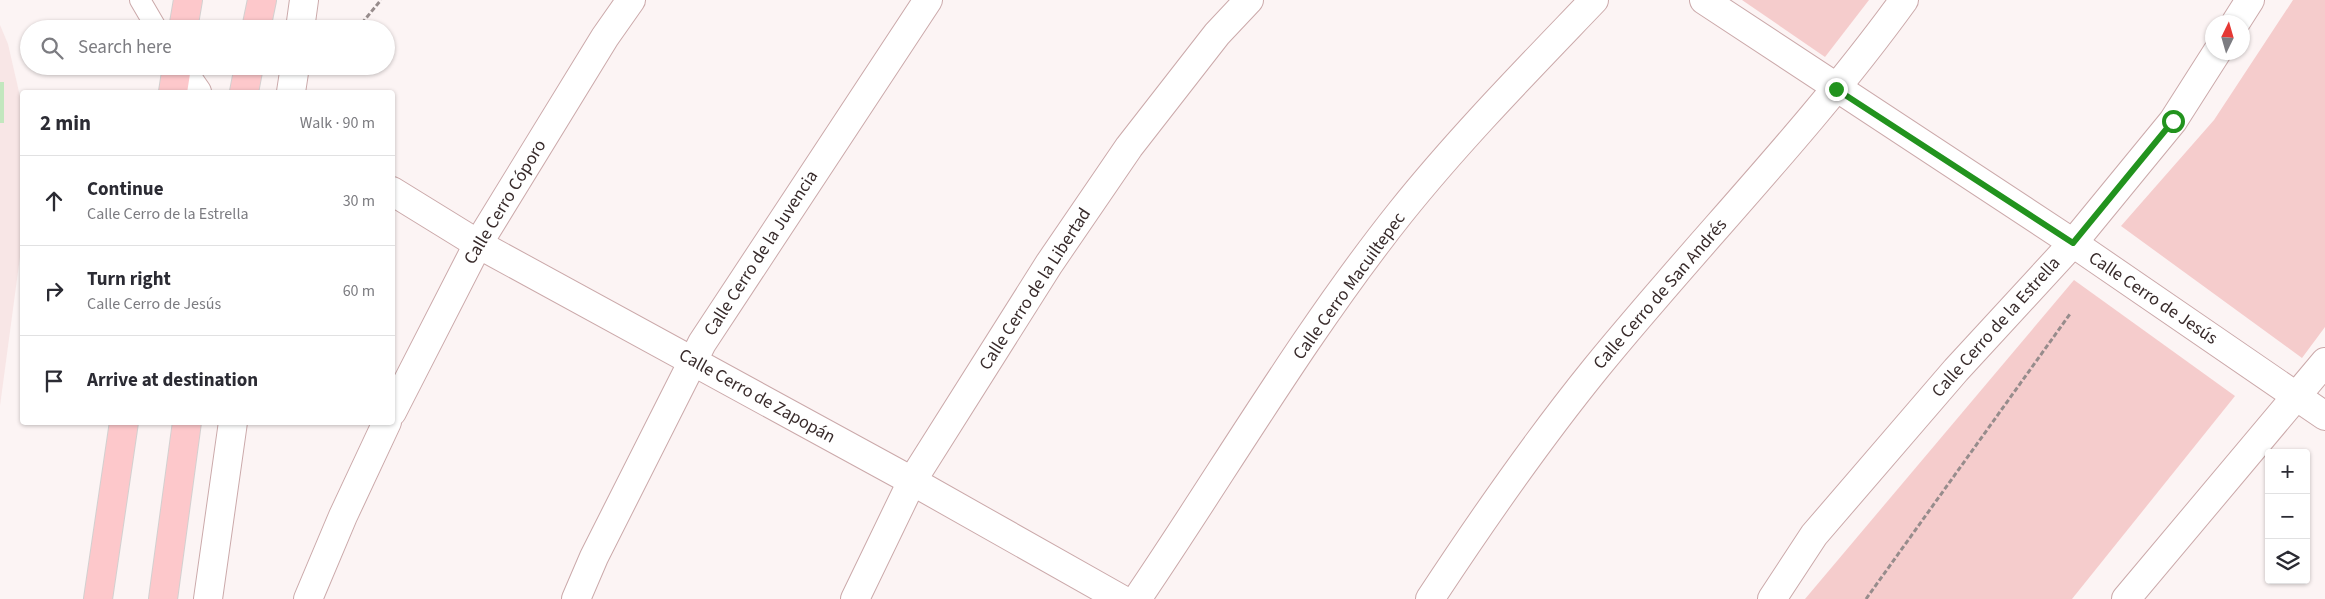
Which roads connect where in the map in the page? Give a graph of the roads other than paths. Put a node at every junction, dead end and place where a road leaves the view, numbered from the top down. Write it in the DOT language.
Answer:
graph roads {
  1 [pos="140,0"];
  2 [pos="188,0"];
  3 [pos="262,0"];
  4 [pos="304,0"];
  5 [pos="631,0"];
  6 [pos="928,0"];
  7 [pos="1248,0"];
  8 [pos="1594,0"];
  9 [pos="1704,0"];
  10 [pos="1904,0"];
  11 [pos="2250,0"];
  12 [pos="2240,15"];
  13 [pos="152,20"];
  14 [pos="185,20"];
  15 [pos="258,20"];
  16 [pos="301,20"];
  17 [pos="2212,60"];
  18 [pos="176,75"];
  19 [pos="185,75"];
  20 [pos="247,75"];
  21 [pos="293,75"];
  22 [pos="1836,89"];
  23 [pos="173,90"];
  24 [pos="196,90"];
  25 [pos="244,90"];
  26 [pos="291,90"];
  27 [pos="395,193"];
  28 [pos="2073,243"];
  29 [pos="478,244"];
  30 [pos="693,361"];
  31 [pos="2325,362"];
  32 [pos="2298,397"];
  33 [pos="395,406"];
  34 [pos="2325,416"];
  35 [pos="124,425"];
  36 [pos="187,425"];
  37 [pos="234,425"];
  38 [pos="387,425"];
  39 [pos="912,481"];
  40 [pos="98,599"];
  41 [pos="163,599"];
  42 [pos="208,599"];
  43 [pos="308,599"];
  44 [pos="576,599"];
  45 [pos="855,599"];
  46 [pos="1122,599"];
  47 [pos="1137,599"];
  48 [pos="1430,599"];
  49 [pos="1772,599"];
  50 [pos="2126,599"];
  1 -- 13 [label="lane"];
  2 -- 14 [label="main road"];
  3 -- 15 [label="main road"];
  4 -- 16 [label="street"];
  5 -- 29 [label="street, Calle Cerro Cóporo"];
  6 -- 30 [label="street, Calle Cerro de la Juvencia"];
  7 -- 39 [label="street, Calle Cerro de la Libertad"];
  8 -- 47 [label="street, Calle Cerro Macuiltepec"];
  9 -- 22 [label="street, Calle Cerro de Jesús"];
  10 -- 22 [label="street, Calle Cerro de San Andrés"];
  11 -- 12 [label="street"];
  17 -- 28 [label="street, Calle Cerro de la Estrella"];
  18 -- 23 [label="main road"];
  19 -- 24 [label="street"];
  20 -- 25 [label="main road"];
  21 -- 26 [label="street"];
  22 -- 28 [label="street, Calle Cerro de Jesús"];
  22 -- 48 [label="street, Calle Cerro de San Andrés"];
  27 -- 29 [label="street, Calle Cerro de Zapopán"];
  28 -- 32 [label="street, Calle Cerro de Jesús"];
  28 -- 49 [label="street, Calle Cerro de la Estrella"];
  29 -- 30 [label="street, Calle Cerro de Zapopán"];
  29 -- 33 [label="street, Calle Cerro Cóporo"];
  30 -- 39 [label="street, Calle Cerro de Zapopán"];
  30 -- 44 [label="street, Calle Cerro de la Juvencia"];
  31 -- 32 [label="street"];
  32 -- 34 [label="street, Calle Cerro de Jesús"];
  32 -- 50 [label="street"];
  35 -- 40 [label="main road"];
  36 -- 41 [label="main road"];
  37 -- 42 [label="street"];
  38 -- 43 [label="street"];
  39 -- 45 [label="street, Calle Cerro de la Libertad"];
  39 -- 46 [label="street, Calle Cerro de Zapopán"];
}
